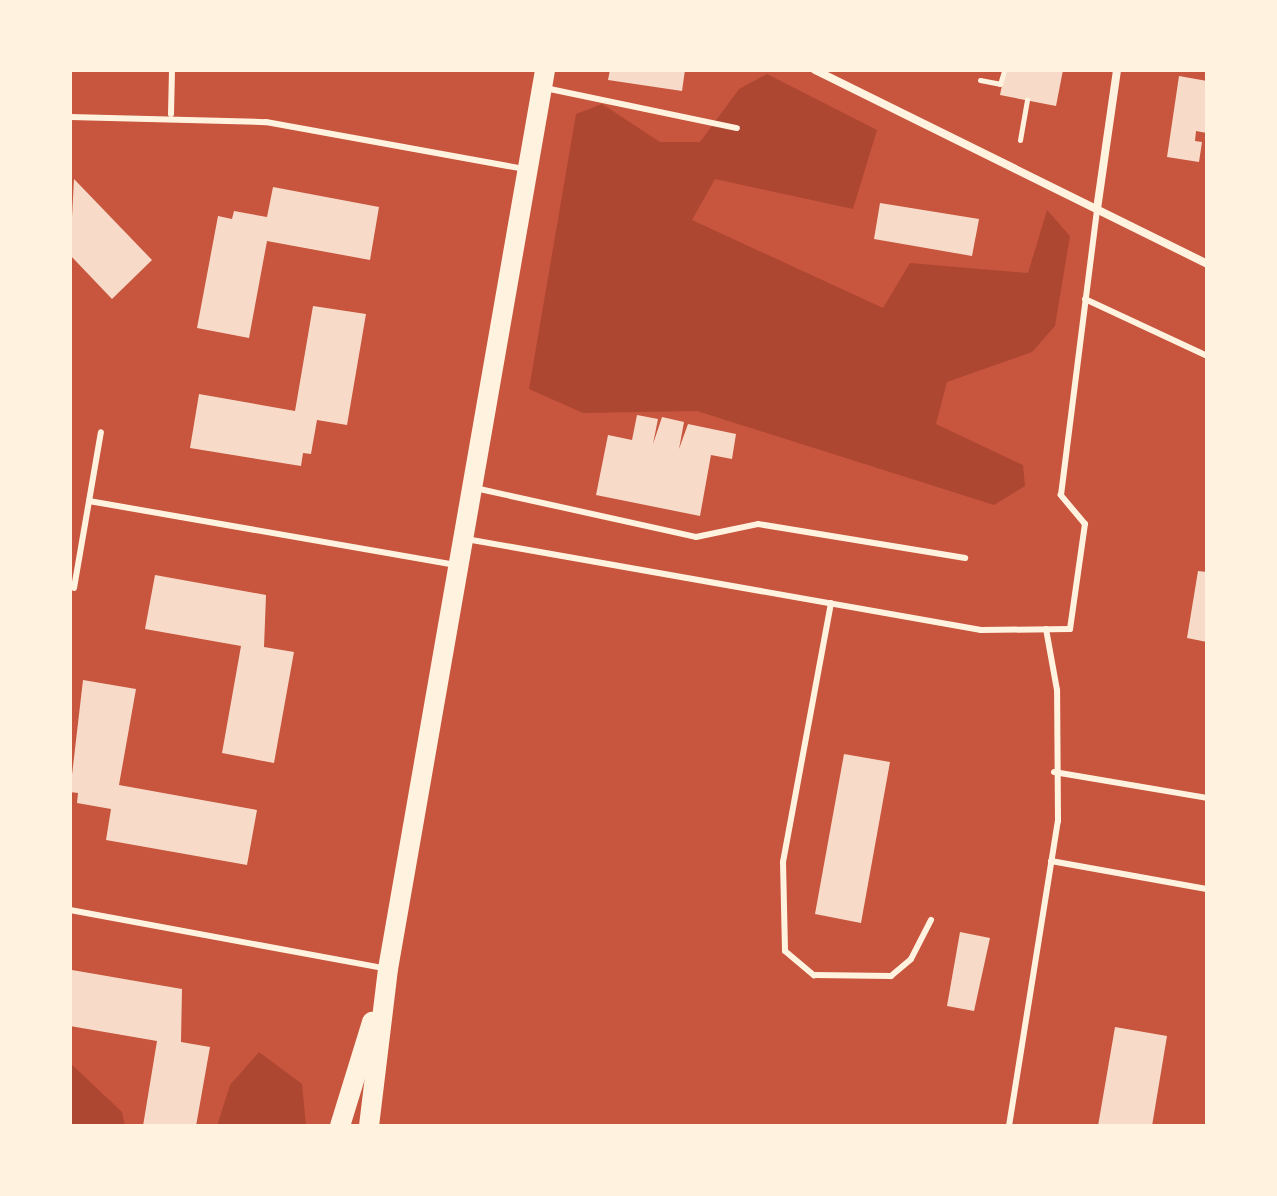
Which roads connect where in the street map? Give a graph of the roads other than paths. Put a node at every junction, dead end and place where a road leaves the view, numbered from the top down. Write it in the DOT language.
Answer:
graph roads {
  1 [pos="172,70"];
  2 [pos="815,70"];
  3 [pos="1117,70"];
  4 [pos="543,78"];
  5 [pos="171,114"];
  6 [pos="70,117"];
  7 [pos="737,128"];
  8 [pos="527,170"];
  9 [pos="1097,209"];
  10 [pos="1207,264"];
  11 [pos="1085,299"];
  12 [pos="1207,356"];
  13 [pos="101,432"];
  14 [pos="471,487"];
  15 [pos="89,501"];
  16 [pos="462,538"];
  17 [pos="965,558"];
  18 [pos="457,566"];
  19 [pos="74,588"];
  20 [pos="831,603"];
  21 [pos="1046,629"];
  22 [pos="1054,772"];
  23 [pos="1207,798"];
  24 [pos="1051,861"];
  25 [pos="1207,889"];
  26 [pos="70,910"];
  27 [pos="931,920"];
  28 [pos="388,969"];
  29 [pos="340,1126"];
  30 [pos="369,1126"];
  31 [pos="1009,1126"];
  1 -- 5 [label="lane"];
  2 -- 9 [label="street"];
  3 -- 9 [label="street"];
  4 -- 7 [label="lane"];
  4 -- 8 [label="main road"];
  5 -- 6 [label="lane"];
  5 -- 8 [label="lane"];
  8 -- 14 [label="main road"];
  9 -- 10 [label="street"];
  9 -- 11 [label="lane"];
  11 -- 12 [label="lane"];
  11 -- 21 [label="lane"];
  13 -- 15 [label="lane"];
  14 -- 16 [label="main road"];
  14 -- 17 [label="lane"];
  15 -- 18 [label="lane"];
  15 -- 19 [label="lane"];
  16 -- 18 [label="main road"];
  16 -- 20 [label="lane"];
  18 -- 28 [label="main road"];
  20 -- 21 [label="lane"];
  20 -- 27 [label="lane"];
  21 -- 22 [label="lane"];
  22 -- 23 [label="lane"];
  22 -- 24 [label="lane"];
  24 -- 25 [label="lane"];
  24 -- 31 [label="lane"];
  26 -- 28 [label="lane"];
  28 -- 29 [label="main road"];
  28 -- 30 [label="main road"];
}
